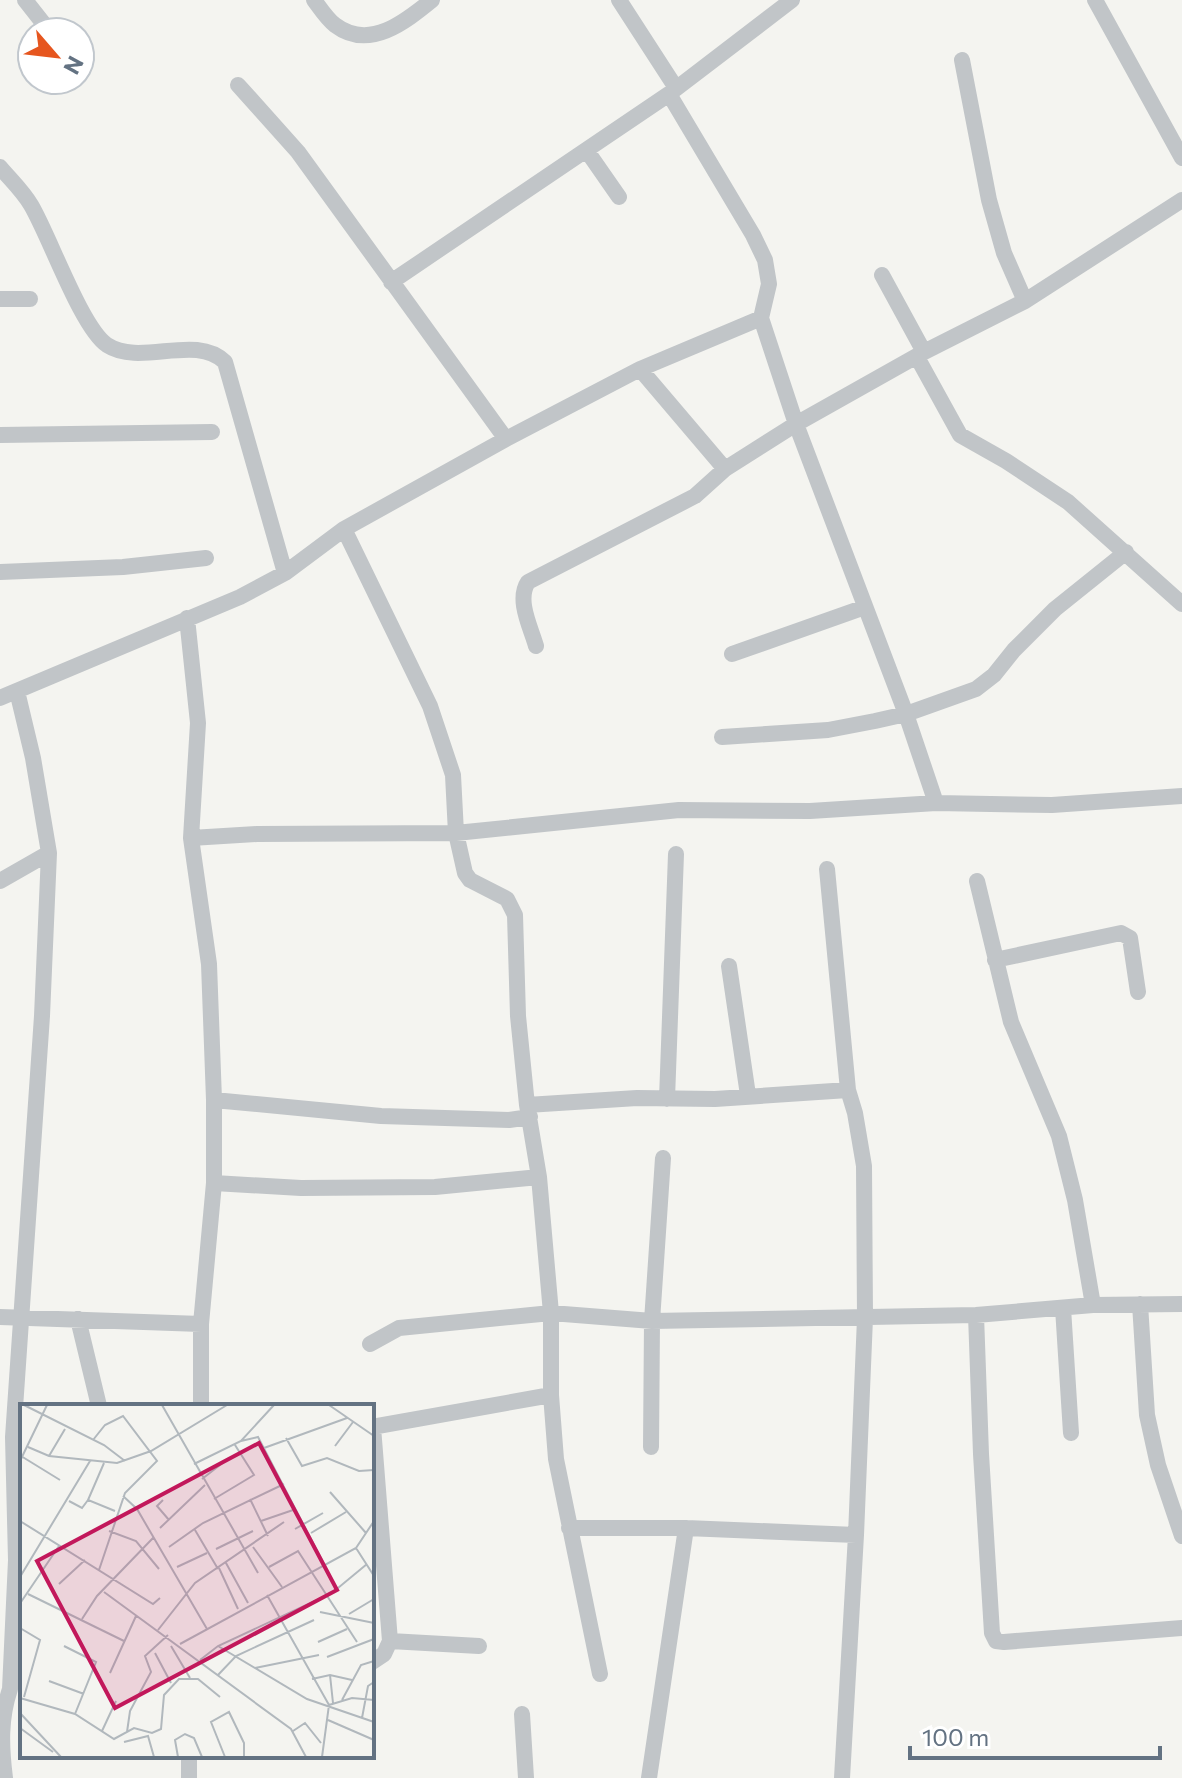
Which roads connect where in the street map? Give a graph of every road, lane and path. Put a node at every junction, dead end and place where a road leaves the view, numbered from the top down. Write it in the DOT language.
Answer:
graph roads {
  1 [pos="25,0"];
  2 [pos="314,0"];
  3 [pos="432,0"];
  4 [pos="619,0"];
  5 [pos="792,0"];
  6 [pos="1095,0"];
  7 [pos="38,16"];
  8 [pos="962,60"];
  9 [pos="238,85"];
  10 [pos="672,91"];
  11 [pos="587,151"];
  12 [pos="1182,158"];
  13 [pos="0,167"];
  14 [pos="619,197"];
  15 [pos="1182,200"];
  16 [pos="882,275"];
  17 [pos="391,282"];
  18 [pos="0,299"];
  19 [pos="30,299"];
  20 [pos="1025,301"];
  21 [pos="761,318"];
  22 [pos="920,354"];
  23 [pos="640,369"];
  24 [pos="796,424"];
  25 [pos="212,432"];
  26 [pos="0,435"];
  27 [pos="506,439"];
  28 [pos="725,469"];
  29 [pos="344,529"];
  30 [pos="1126,552"];
  31 [pos="206,558"];
  32 [pos="0,572"];
  33 [pos="285,573"];
  34 [pos="1182,604"];
  35 [pos="865,607"];
  36 [pos="187,618"];
  37 [pos="536,646"];
  38 [pos="732,654"];
  39 [pos="17,691"];
  40 [pos="0,698"];
  41 [pos="906,714"];
  42 [pos="722,737"];
  43 [pos="1182,796"];
  44 [pos="936,803"];
  45 [pos="456,833"];
  46 [pos="191,838"];
  47 [pos="49,853"];
  48 [pos="676,854"];
  49 [pos="827,869"];
  50 [pos="0,881"];
  51 [pos="977,881"];
  52 [pos="995,960"];
  53 [pos="729,966"];
  54 [pos="1138,992"];
  55 [pos="848,1090"];
  56 [pos="748,1095"];
  57 [pos="667,1099"];
  58 [pos="214,1100"];
  59 [pos="529,1111"];
  60 [pos="663,1158"];
  61 [pos="539,1177"];
  62 [pos="214,1183"];
  63 [pos="1140,1304"];
  64 [pos="1182,1304"];
  65 [pos="1093,1305"];
  66 [pos="1063,1308"];
  67 [pos="551,1313"];
  68 [pos="976,1315"];
  69 [pos="0,1317"];
  70 [pos="23,1317"];
  71 [pos="865,1318"];
  72 [pos="78,1319"];
  73 [pos="652,1321"];
  74 [pos="201,1324"];
  75 [pos="370,1344"];
  76 [pos="551,1395"];
  77 [pos="98,1404"];
  78 [pos="201,1404"];
  79 [pos="374,1427"];
  80 [pos="1071,1433"];
  81 [pos="651,1447"];
  82 [pos="374,1451"];
  83 [pos="569,1528"];
  84 [pos="686,1528"];
  85 [pos="856,1535"];
  86 [pos="1182,1536"];
  87 [pos="1182,1628"];
  88 [pos="390,1641"];
  89 [pos="479,1646"];
  90 [pos="374,1661"];
  91 [pos="600,1674"];
  92 [pos="11,1688"];
  93 [pos="522,1714"];
  94 [pos="5,1778"];
  95 [pos="526,1778"];
  96 [pos="649,1778"];
  97 [pos="842,1778"];
  1 -- 7 [label="street"];
  2 -- 3 [label="street"];
  4 -- 10 [label="street"];
  5 -- 10 [label="street"];
  6 -- 12 [label="street"];
  8 -- 20 [label="street"];
  9 -- 17 [label="street"];
  10 -- 11 [label="street"];
  10 -- 21 [label="street"];
  11 -- 14 [label="street"];
  11 -- 17 [label="street"];
  13 -- 33 [label="street"];
  15 -- 20 [label="street"];
  16 -- 22 [label="street"];
  17 -- 27 [label="street"];
  18 -- 19 [label="street"];
  20 -- 22 [label="street"];
  21 -- 23 [label="street"];
  21 -- 24 [label="street"];
  22 -- 24 [label="street"];
  22 -- 30 [label="street"];
  23 -- 27 [label="street"];
  23 -- 28 [label="street"];
  24 -- 28 [label="street"];
  24 -- 35 [label="street"];
  25 -- 26 [label="street"];
  27 -- 29 [label="street"];
  28 -- 37 [label="street"];
  29 -- 33 [label="street"];
  29 -- 45 [label="street"];
  30 -- 34 [label="street"];
  30 -- 41 [label="street"];
  31 -- 32 [label="street"];
  33 -- 36 [label="street"];
  35 -- 38 [label="street"];
  35 -- 41 [label="street"];
  36 -- 39 [label="street"];
  36 -- 46 [label="street"];
  39 -- 40 [label="street"];
  39 -- 47 [label="street"];
  41 -- 42 [label="street"];
  41 -- 44 [label="street"];
  43 -- 44 [label="street"];
  44 -- 45 [label="street"];
  45 -- 46 [label="street"];
  45 -- 59 [label="street"];
  46 -- 58 [label="street"];
  47 -- 50 [label="street"];
  47 -- 70 [label="street"];
  48 -- 57 [label="street"];
  49 -- 55 [label="street"];
  51 -- 52 [label="street"];
  52 -- 54 [label="street"];
  52 -- 65 [label="street"];
  53 -- 56 [label="street"];
  55 -- 56 [label="street"];
  55 -- 71 [label="street"];
  56 -- 57 [label="street"];
  57 -- 59 [label="street"];
  58 -- 59 [label="street"];
  58 -- 62 [label="street"];
  59 -- 61 [label="street"];
  60 -- 73 [label="street"];
  61 -- 62 [label="street"];
  61 -- 67 [label="street"];
  62 -- 74 [label="street"];
  63 -- 64 [label="street"];
  63 -- 65 [label="street"];
  63 -- 86 [label="street"];
  65 -- 66 [label="street"];
  66 -- 68 [label="street"];
  66 -- 80 [label="street"];
  67 -- 73 [label="street"];
  67 -- 75 [label="street"];
  67 -- 76 [label="street"];
  68 -- 71 [label="street"];
  68 -- 87 [label="street"];
  69 -- 70 [label="street"];
  70 -- 72 [label="street"];
  70 -- 92 [label="street"];
  71 -- 73 [label="street"];
  71 -- 85 [label="street"];
  72 -- 74 [label="street"];
  72 -- 77 [label="street"];
  73 -- 81 [label="street"];
  74 -- 78 [label="street"];
  76 -- 79 [label="street"];
  76 -- 83 [label="street"];
  82 -- 88 [label="street"];
  83 -- 84 [label="street"];
  83 -- 91 [label="street"];
  84 -- 85 [label="street"];
  84 -- 96 [label="street"];
  85 -- 97 [label="street"];
  88 -- 89 [label="street"];
  88 -- 90 [label="street"];
  92 -- 94 [label="street"];
  93 -- 95 [label="street"];
}
